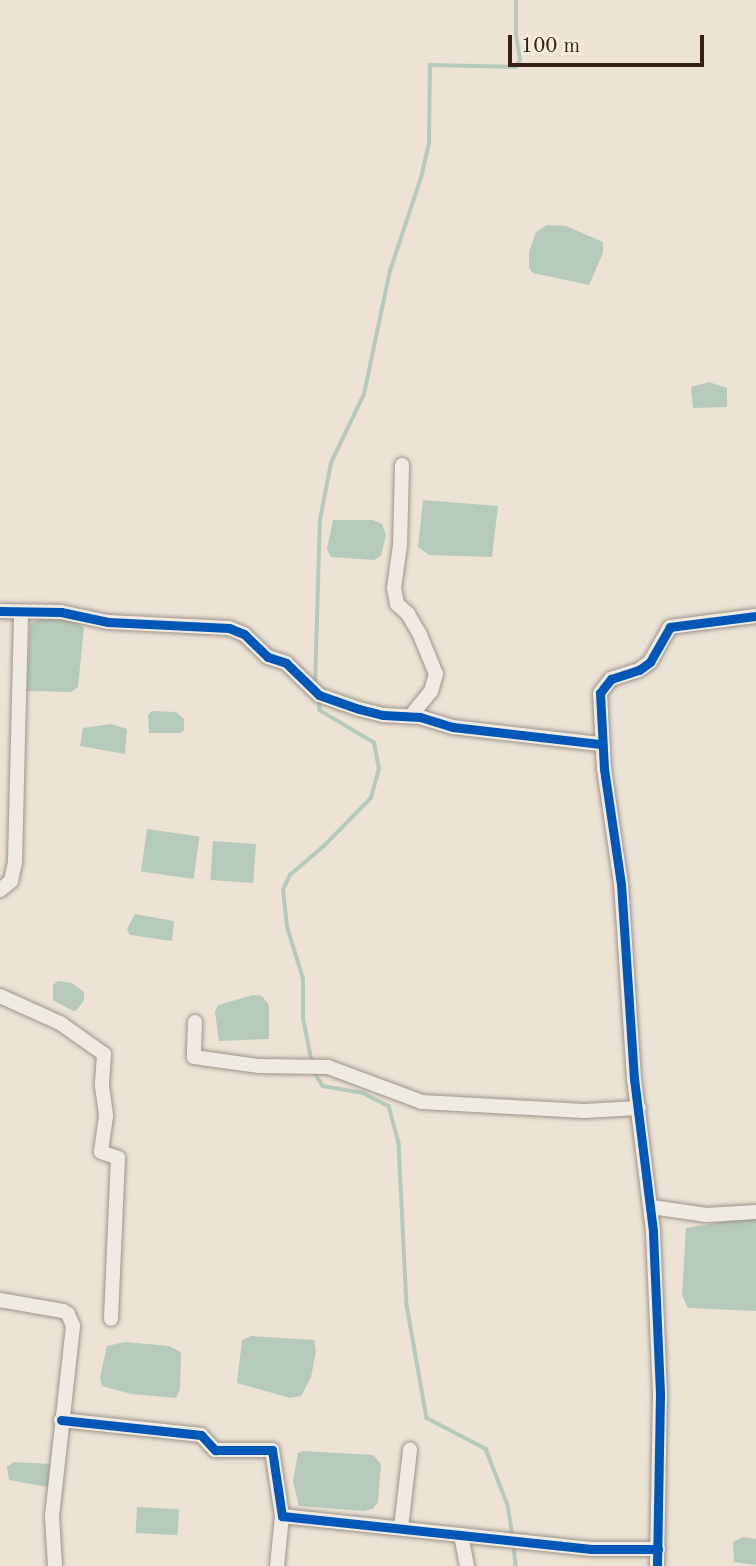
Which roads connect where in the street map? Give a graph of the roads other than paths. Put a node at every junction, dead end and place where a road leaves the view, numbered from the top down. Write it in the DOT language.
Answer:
graph roads {
  1 [pos="402,465"];
  2 [pos="0,611"];
  3 [pos="22,613"];
  4 [pos="756,616"];
  5 [pos="411,716"];
  6 [pos="601,744"];
  7 [pos="0,890"];
  8 [pos="0,996"];
  9 [pos="195,1022"];
  10 [pos="639,1108"];
  11 [pos="652,1207"];
  12 [pos="756,1212"];
  13 [pos="0,1300"];
  14 [pos="111,1319"];
  15 [pos="61,1420"];
  16 [pos="410,1450"];
  17 [pos="282,1517"];
  18 [pos="401,1528"];
  19 [pos="461,1535"];
  20 [pos="658,1549"];
  21 [pos="55,1566"];
  22 [pos="277,1566"];
  23 [pos="467,1566"];
  24 [pos="657,1566"];
  1 -- 5 [label="street"];
  2 -- 3 [label="street"];
  3 -- 5 [label="street"];
  3 -- 7 [label="street"];
  4 -- 6 [label="street"];
  5 -- 6 [label="street"];
  6 -- 10 [label="street"];
  8 -- 14 [label="street"];
  9 -- 10 [label="street"];
  10 -- 11 [label="street"];
  11 -- 12 [label="street"];
  11 -- 20 [label="street"];
  13 -- 15 [label="street"];
  15 -- 17 [label="street"];
  15 -- 21 [label="street"];
  16 -- 18 [label="street"];
  17 -- 18 [label="street"];
  17 -- 22 [label="street"];
  18 -- 19 [label="street"];
  19 -- 20 [label="street"];
  19 -- 23 [label="street"];
  20 -- 24 [label="street"];
}
